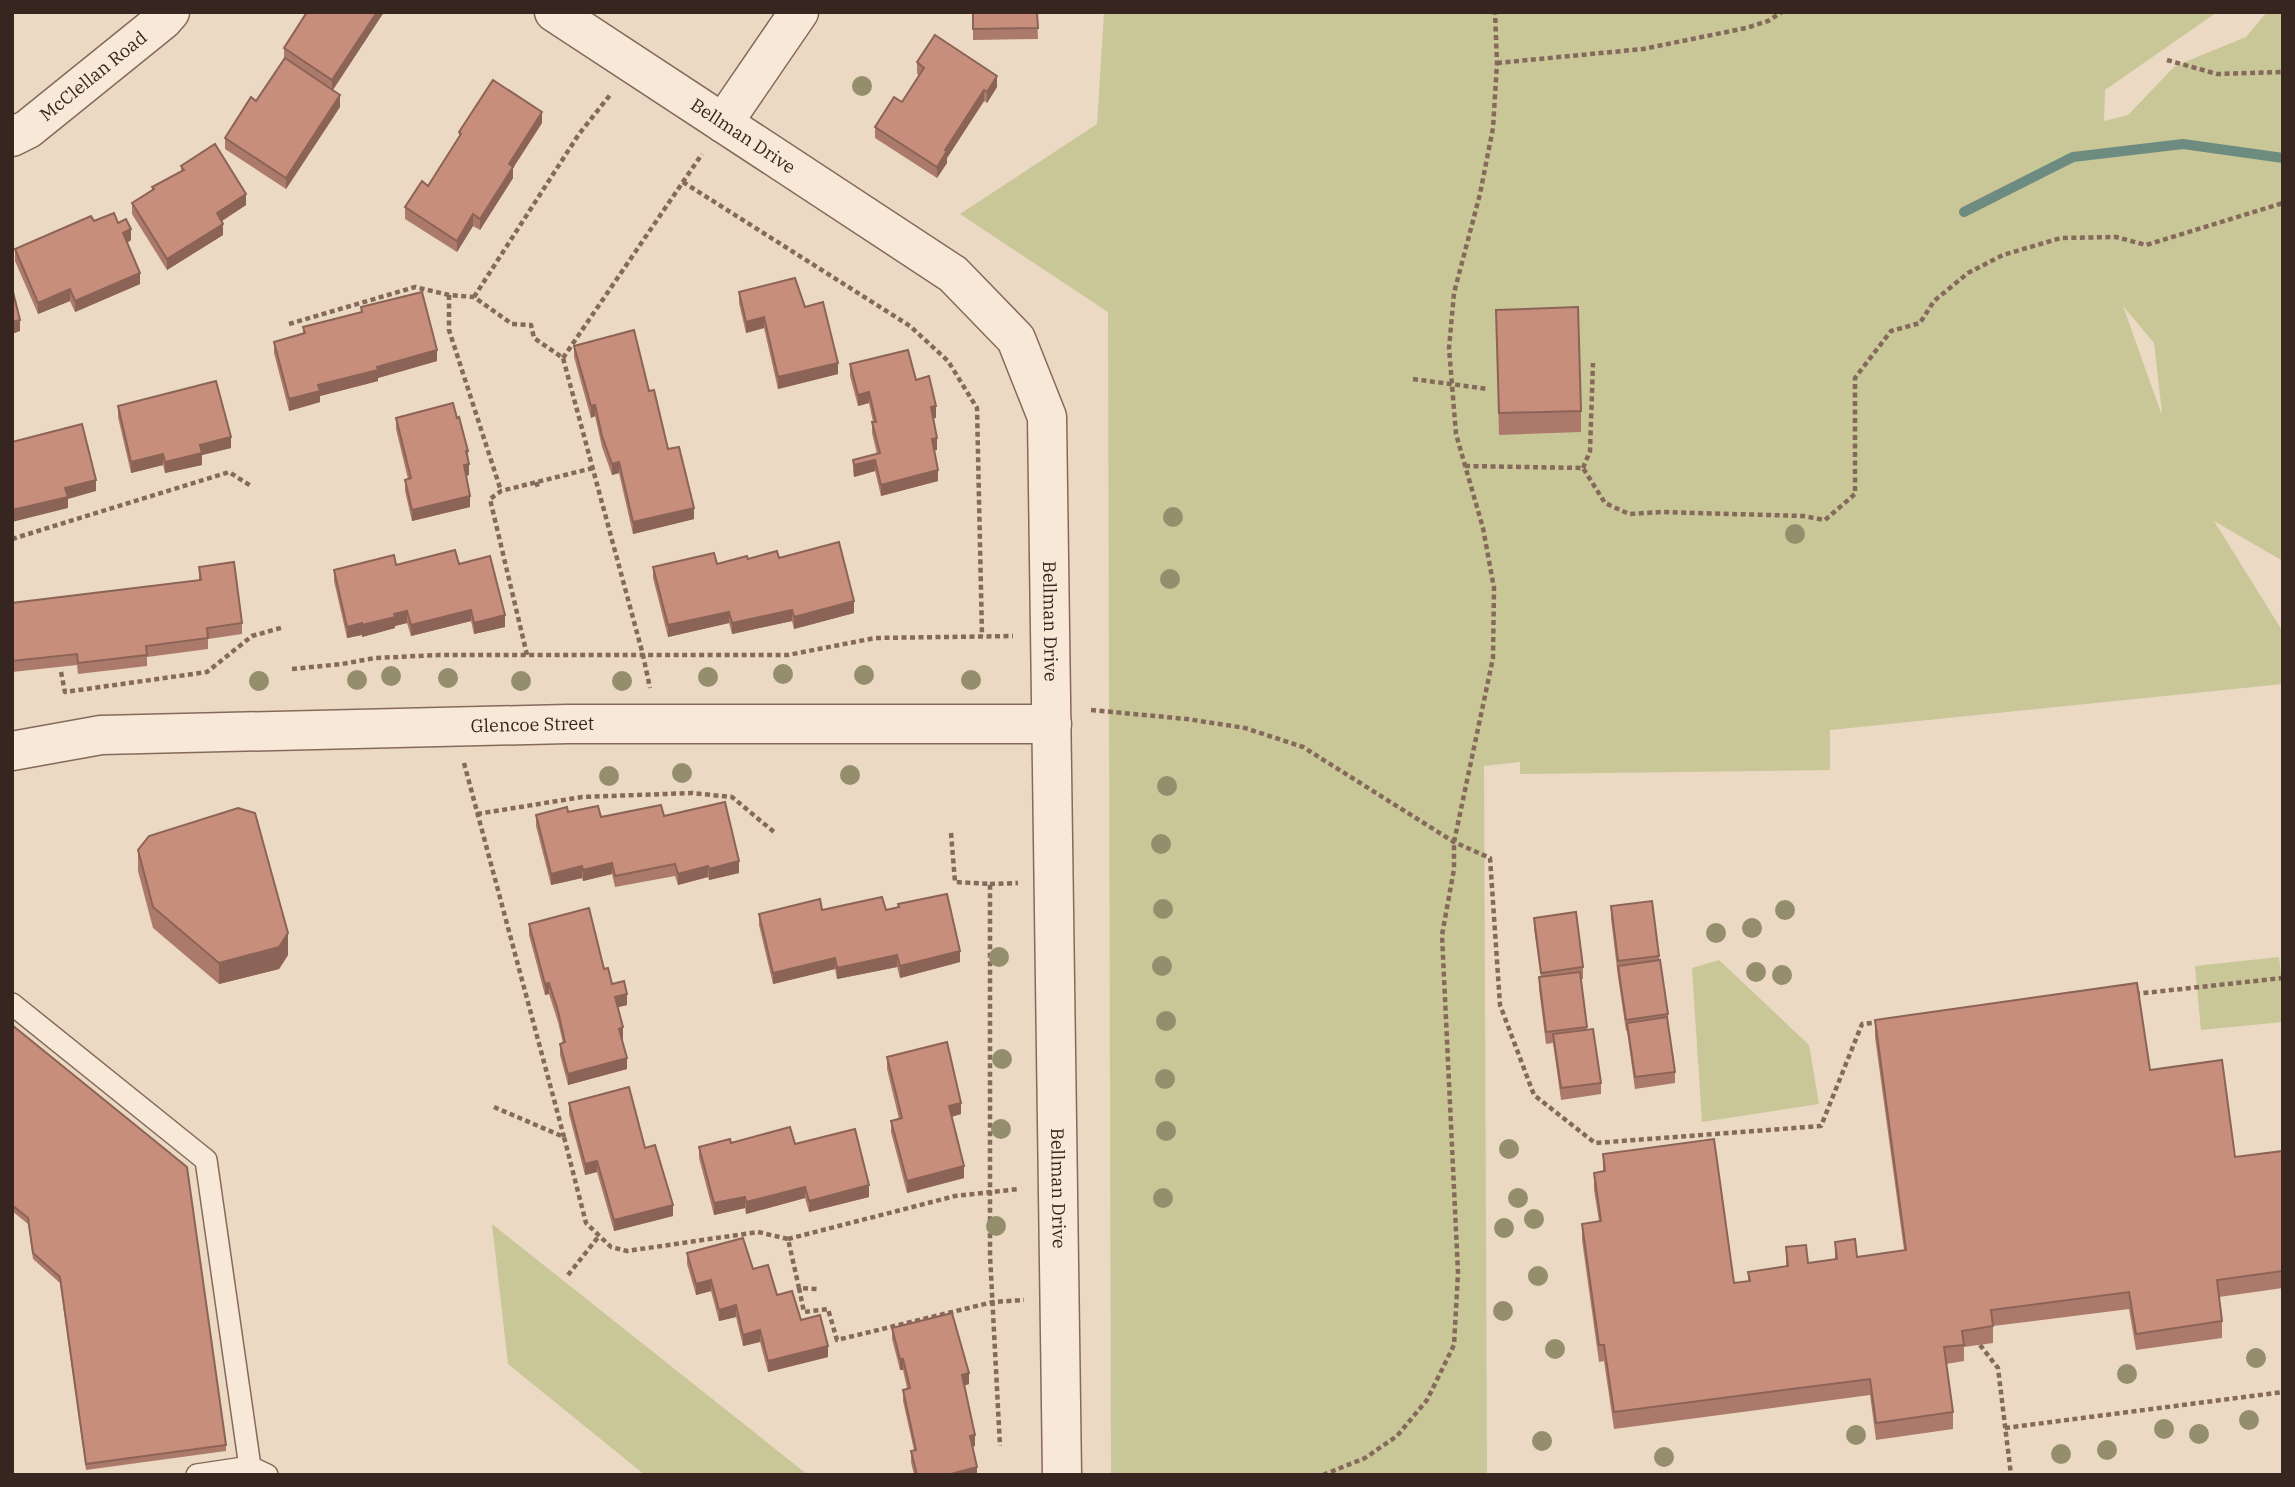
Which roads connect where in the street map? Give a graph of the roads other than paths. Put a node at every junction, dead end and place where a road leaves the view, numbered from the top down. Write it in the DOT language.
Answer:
graph roads {
  1 [pos="170,12"];
  2 [pos="554,12"];
  3 [pos="799,12"];
  4 [pos="723,123"];
  5 [pos="12,137"];
  6 [pos="1052,724"];
  7 [pos="12,751"];
  8 [pos="12,1004"];
  9 [pos="259,1471"];
  10 [pos="197,1475"];
  11 [pos="1062,1475"];
  1 -- 5 [label="street, McClellan Road"];
  2 -- 4 [label="street, Bellman Drive"];
  3 -- 4 [label="street"];
  4 -- 6 [label="street, Bellman Drive"];
  6 -- 7 [label="street, Glencoe Street"];
  6 -- 11 [label="street, Bellman Drive"];
  8 -- 9 [label="lane"];
  9 -- 10 [label="lane"];
}
